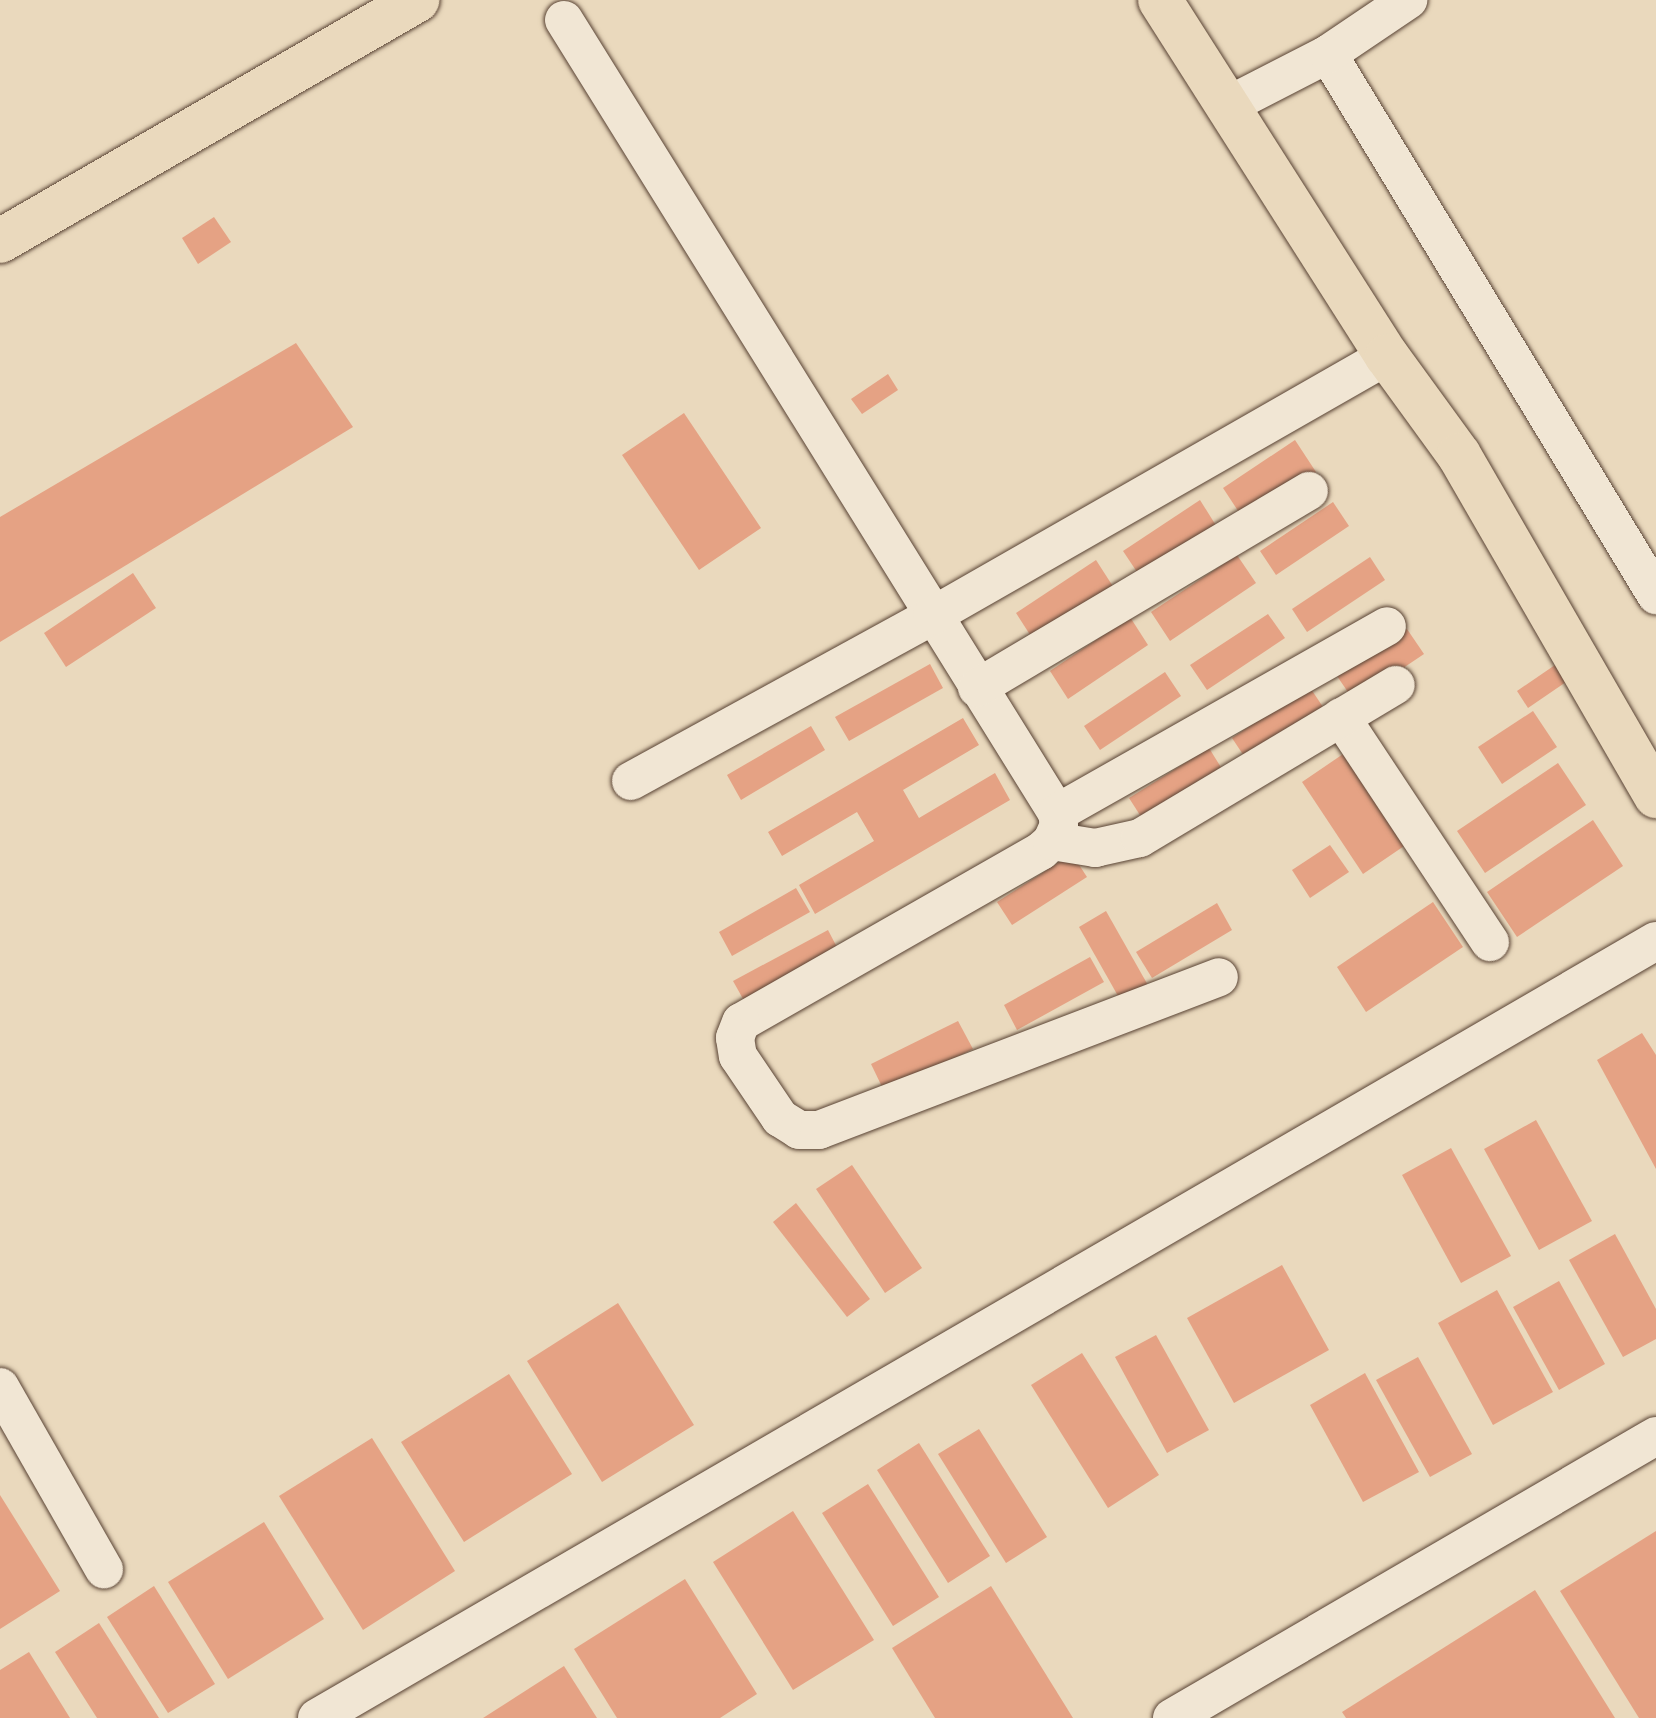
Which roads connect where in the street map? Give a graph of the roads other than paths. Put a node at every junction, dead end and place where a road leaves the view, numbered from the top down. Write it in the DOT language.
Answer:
graph roads {
  1 [pos="418,0"];
  2 [pos="1160,0"];
  3 [pos="1408,0"];
  4 [pos="564,20"];
  5 [pos="1328,54"];
  6 [pos="1227,106"];
  7 [pos="0,241"];
  8 [pos="1387,356"];
  9 [pos="1309,491"];
  10 [pos="1656,595"];
  11 [pos="932,616"];
  12 [pos="1387,626"];
  13 [pos="1396,685"];
  14 [pos="977,688"];
  15 [pos="1341,717"];
  16 [pos="631,781"];
  17 [pos="1656,796"];
  18 [pos="1054,827"];
  19 [pos="1656,941"];
  20 [pos="1490,942"];
  21 [pos="1219,977"];
  22 [pos="0,1387"];
  23 [pos="1656,1436"];
  24 [pos="104,1569"];
  25 [pos="317,1718"];
  26 [pos="1172,1718"];
  1 -- 7 [label="main road"];
  2 -- 6 [label="main road"];
  3 -- 5 [label="street"];
  4 -- 11 [label="street"];
  5 -- 6 [label="street"];
  5 -- 10 [label="street"];
  6 -- 8 [label="main road"];
  8 -- 11 [label="street"];
  8 -- 17 [label="main road"];
  9 -- 14 [label="street"];
  11 -- 14 [label="street"];
  11 -- 16 [label="street"];
  12 -- 18 [label="street"];
  13 -- 15 [label="street"];
  14 -- 18 [label="street"];
  15 -- 18 [label="street"];
  15 -- 20 [label="street"];
  18 -- 21 [label="street"];
  19 -- 25 [label="street"];
  22 -- 24 [label="street"];
  23 -- 26 [label="street"];
}
